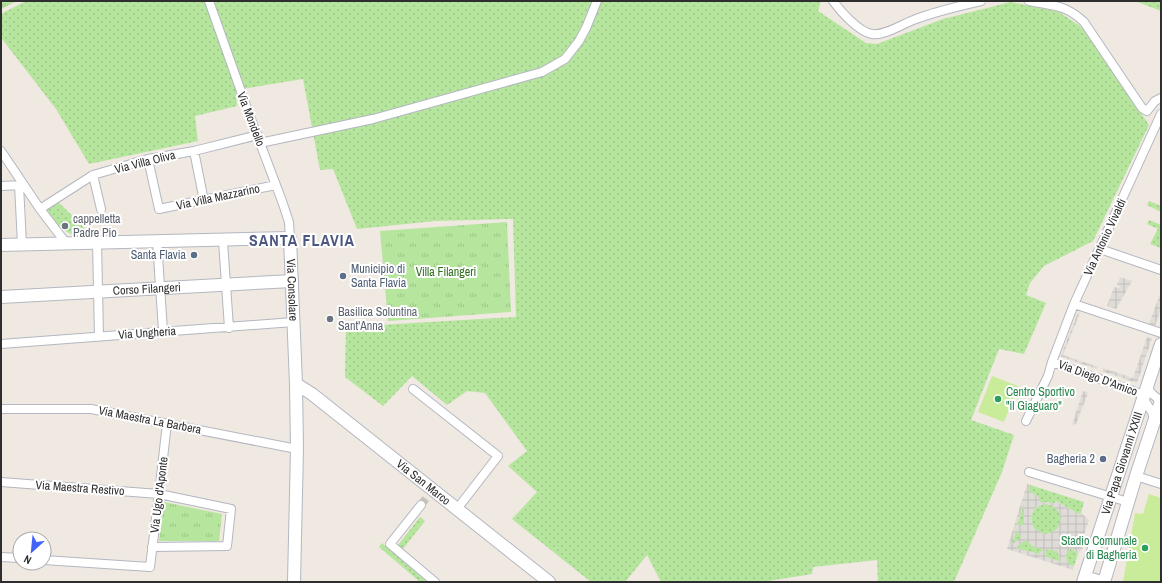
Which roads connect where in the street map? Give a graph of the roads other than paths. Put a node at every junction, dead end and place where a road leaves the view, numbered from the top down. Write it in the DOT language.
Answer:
graph roads {
  1 [pos="208,1"];
  2 [pos="597,1"];
  3 [pos="833,1"];
  4 [pos="981,1"];
  5 [pos="1029,1"];
  6 [pos="1161,98"];
  7 [pos="1161,114"];
  8 [pos="259,139"];
  9 [pos="1,151"];
  10 [pos="194,151"];
  11 [pos="148,159"];
  12 [pos="93,175"];
  13 [pos="21,185"];
  14 [pos="276,185"];
  15 [pos="1,186"];
  16 [pos="204,201"];
  17 [pos="40,208"];
  18 [pos="101,209"];
  19 [pos="290,238"];
  20 [pos="223,240"];
  21 [pos="157,241"];
  22 [pos="97,242"];
  23 [pos="66,243"];
  24 [pos="22,244"];
  25 [pos="1,245"];
  26 [pos="1100,249"];
  27 [pos="1161,270"];
  28 [pos="292,281"];
  29 [pos="226,285"];
  30 [pos="160,288"];
  31 [pos="98,292"];
  32 [pos="1,297"];
  33 [pos="1074,304"];
  34 [pos="294,322"];
  35 [pos="229,328"];
  36 [pos="163,331"];
  37 [pos="1161,333"];
  38 [pos="99,336"];
  39 [pos="1,344"];
  40 [pos="1161,344"];
  41 [pos="1052,362"];
  42 [pos="296,384"];
  43 [pos="413,388"];
  44 [pos="1145,393"];
  45 [pos="1161,400"];
  46 [pos="1,409"];
  47 [pos="1026,421"];
  48 [pos="1154,422"];
  49 [pos="167,423"];
  50 [pos="297,449"];
  51 [pos="1029,472"];
  52 [pos="1136,476"];
  53 [pos="1,482"];
  54 [pos="1161,484"];
  55 [pos="160,494"];
  56 [pos="1112,497"];
  57 [pos="1128,502"];
  58 [pos="421,505"];
  59 [pos="457,509"];
  60 [pos="152,546"];
  61 [pos="1,557"];
  62 [pos="12,558"];
  63 [pos="52,561"];
  64 [pos="1084,578"];
  65 [pos="1104,581"];
  66 [pos="294,582"];
  67 [pos="435,582"];
  68 [pos="549,582"];
  1 -- 8 [label="street, Via Mondello"];
  2 -- 8 [label="street, Via Villa Oliva"];
  3 -- 4 [label="street"];
  5 -- 6 [label="street"];
  7 -- 26 [label="street, Via Antonio Vivaldi"];
  8 -- 10 [label="street, Via Villa Oliva"];
  8 -- 14 [label="street, Via Mondello"];
  9 -- 13 [label="street"];
  10 -- 11 [label="street, Via Villa Oliva"];
  10 -- 16 [label="street"];
  11 -- 12 [label="street, Via Villa Oliva"];
  11 -- 16 [label="street, Via Villa Mazzarino"];
  12 -- 17 [label="street, Via Villa Oliva"];
  12 -- 18 [label="street"];
  13 -- 15 [label="street"];
  13 -- 17 [label="street"];
  13 -- 24 [label="street"];
  14 -- 16 [label="street, Via Villa Mazzarino"];
  14 -- 19 [label="street, Via Mondello"];
  17 -- 23 [label="street"];
  19 -- 20 [label="street"];
  19 -- 28 [label="street, Via Consolare"];
  20 -- 21 [label="street"];
  20 -- 29 [label="street"];
  21 -- 22 [label="street"];
  21 -- 30 [label="street"];
  22 -- 23 [label="street"];
  22 -- 31 [label="street"];
  23 -- 24 [label="street"];
  24 -- 25 [label="street"];
  26 -- 27 [label="street"];
  26 -- 33 [label="street, Via Antonio Vivaldi"];
  28 -- 29 [label="street, Corso Filangeri"];
  28 -- 34 [label="street, Via Consolare"];
  29 -- 30 [label="street, Corso Filangeri"];
  29 -- 35 [label="street"];
  30 -- 31 [label="street, Corso Filangeri"];
  30 -- 36 [label="street"];
  31 -- 32 [label="street, Corso Filangeri"];
  31 -- 38 [label="street"];
  33 -- 37 [label="street"];
  33 -- 41 [label="street, Via Antonio Vivaldi"];
  34 -- 35 [label="street, Via Ungheria"];
  34 -- 42 [label="street, Via Consolare"];
  35 -- 36 [label="street, Via Ungheria"];
  36 -- 38 [label="street, Via Ungheria"];
  38 -- 39 [label="street, Via Ungheria"];
  40 -- 44 [label="street, Via Papa Giovanni XXIII"];
  41 -- 44 [label="street, Via Diego D'Amico"];
  41 -- 47 [label="street, Via Antonio Vivaldi"];
  42 -- 50 [label="street, Via Consolare"];
  42 -- 59 [label="street, Via San Marco"];
  43 -- 59 [label="street"];
  44 -- 45 [label="street"];
  44 -- 48 [label="street"];
  44 -- 56 [label="street, Via Papa Giovanni XXIII"];
  45 -- 48 [label="street, Via Papa Giovanni XXIII"];
  46 -- 49 [label="street, Via Maestra La Barbera"];
  48 -- 52 [label="street, Via Papa Giovanni XXIII"];
  49 -- 50 [label="street, Via Maestra La Barbera"];
  49 -- 55 [label="street, Via Ugo d'Aponte"];
  50 -- 66 [label="street, Via Consolare"];
  51 -- 56 [label="street"];
  52 -- 54 [label="street"];
  52 -- 57 [label="street, Via Papa Giovanni XXIII"];
  53 -- 55 [label="street, Via Maestra Restivo"];
  55 -- 60 [label="street, Via Ugo d'Aponte"];
  55 -- 60 [label="street, Via Maestra Restivo"];
  56 -- 57 [label="street"];
  56 -- 64 [label="street, Via Papa Giovanni XXIII"];
  57 -- 65 [label="street, Via Papa Giovanni XXIII"];
  58 -- 67 [label="street"];
  59 -- 68 [label="street, Via San Marco"];
  60 -- 63 [label="street, Via Ugo d'Aponte"];
  61 -- 62 [label="street"];
  64 -- 65 [label="street"];
}
